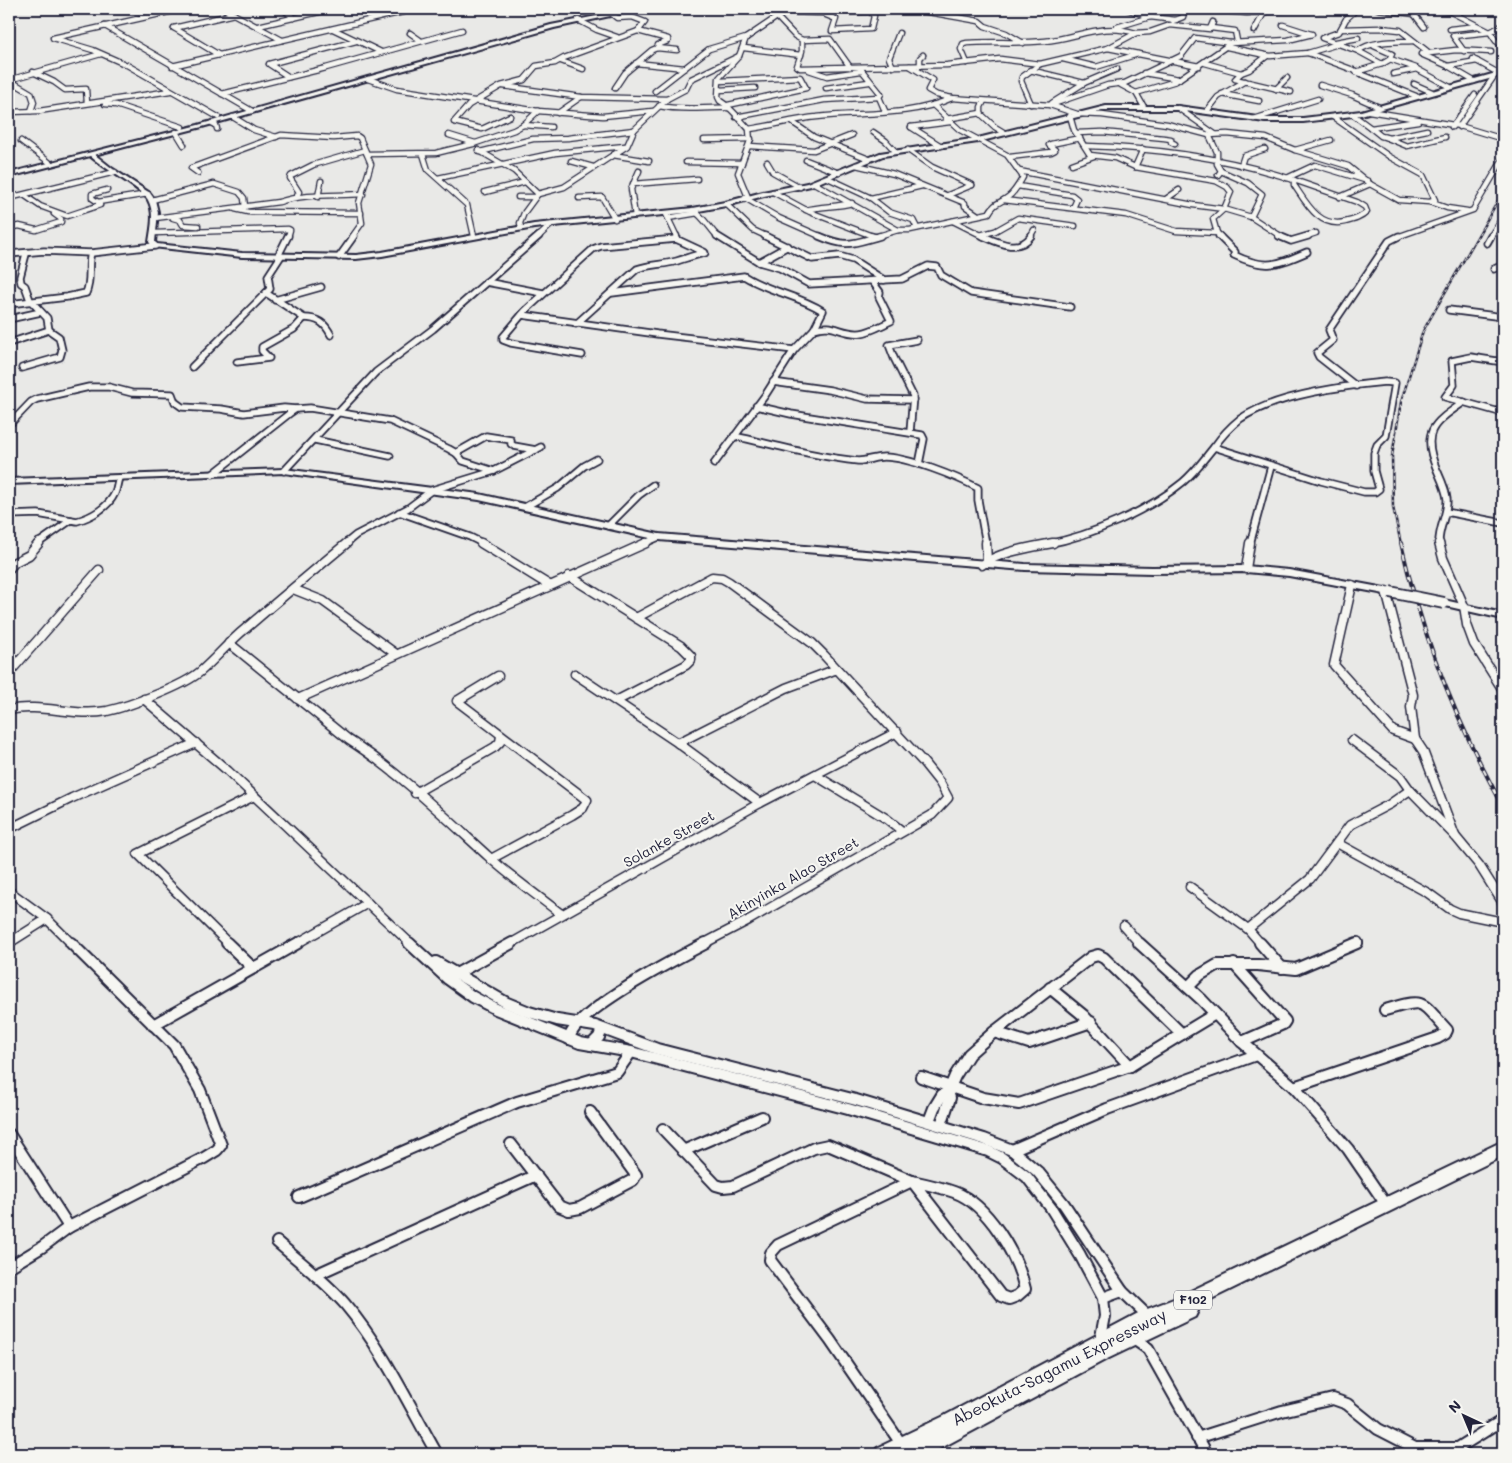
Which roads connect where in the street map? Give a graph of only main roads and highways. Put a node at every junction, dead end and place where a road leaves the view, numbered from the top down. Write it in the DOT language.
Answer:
graph roads {
  1 [pos="628,9"];
  2 [pos="640,9"];
  3 [pos="601,15"];
  4 [pos="250,110"];
  5 [pos="9,173"];
  6 [pos="1503,1148"];
  7 [pos="1503,1158"];
  8 [pos="1155,1320"];
  9 [pos="1099,1349"];
  10 [pos="907,1450"];
  11 [pos="884,1454"];
  1 -- 3 [label="main road"];
  2 -- 3 [label="main road"];
  3 -- 4 [label="main road"];
  3 -- 4 [label="main road"];
  4 -- 5 [label="main road"];
  4 -- 5 [label="main road"];
  6 -- 8 [label="highway, Abeokuta-Sagamu Expressway / F102"];
  7 -- 8 [label="highway, Abeokuta-Sagamu Expressway / F102"];
  8 -- 9 [label="highway, Abeokuta-Sagamu Expressway / F102"];
  8 -- 9 [label="highway, Abeokuta-Sagamu Expressway / F102"];
  9 -- 10 [label="highway, Abeokuta-Sagamu Expressway / F102"];
  10 -- 11 [label="highway, Abeokuta-Sagamu Expressway / F102"];
}
